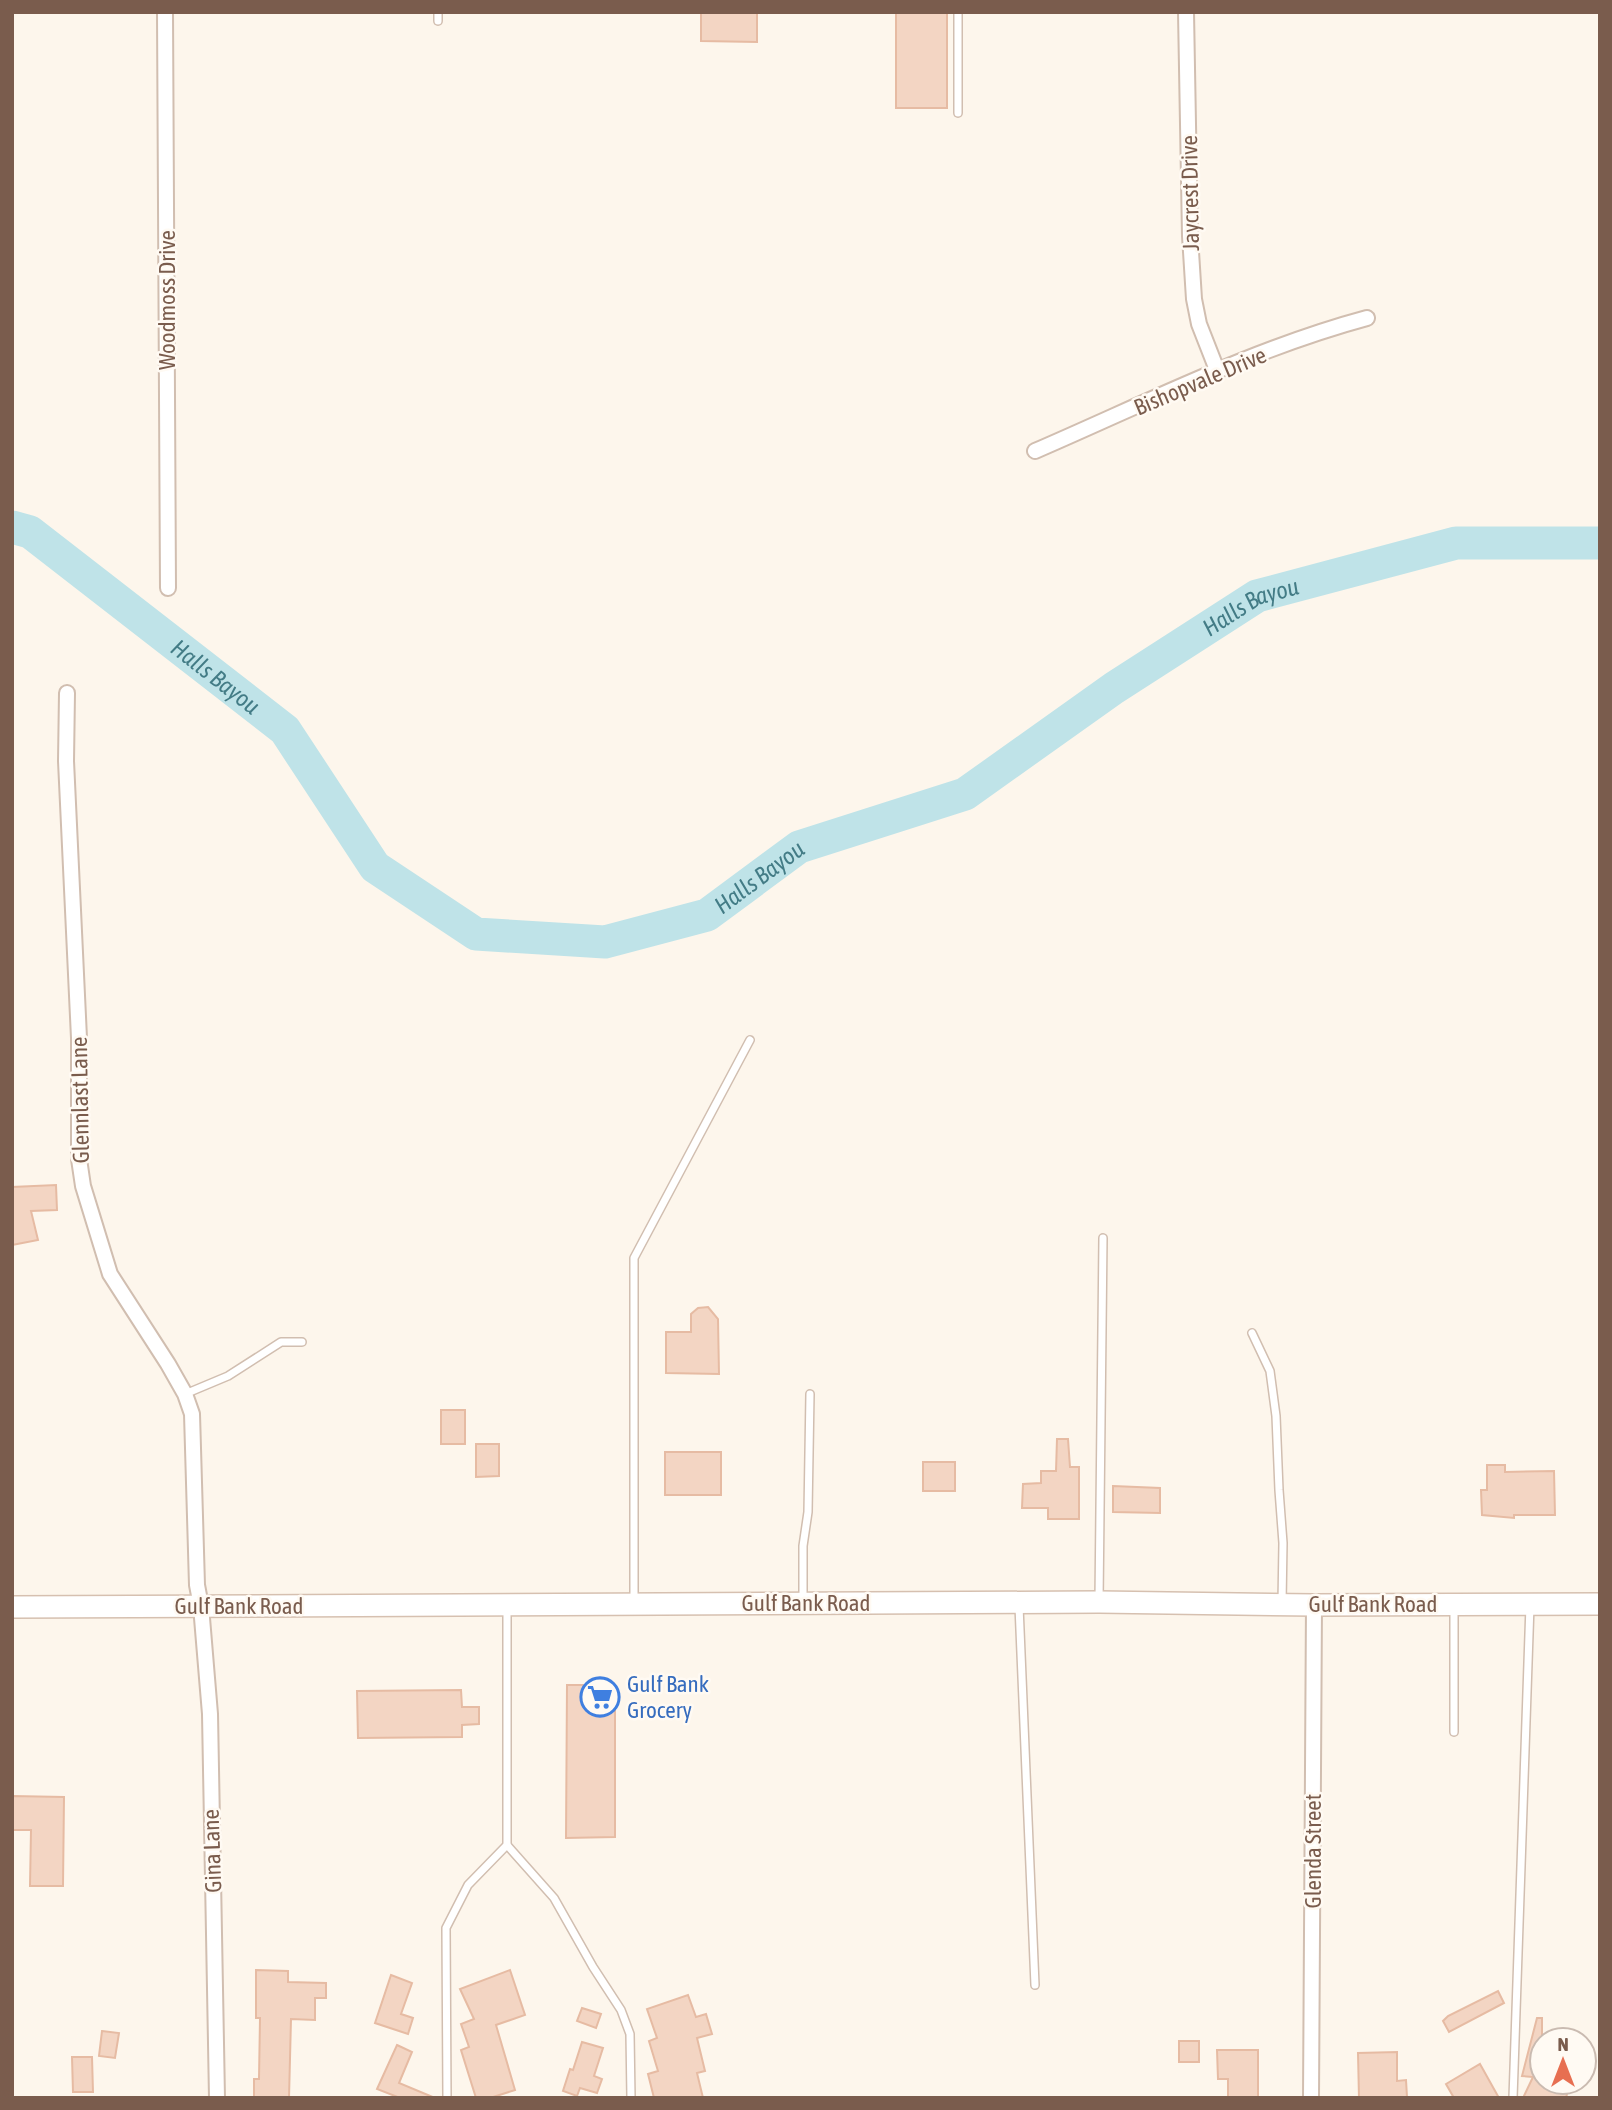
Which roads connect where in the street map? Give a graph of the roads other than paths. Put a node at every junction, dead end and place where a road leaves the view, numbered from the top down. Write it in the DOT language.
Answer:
graph roads {
  1 [pos="165,12"];
  2 [pos="958,12"];
  3 [pos="1186,12"];
  4 [pos="958,113"];
  5 [pos="1367,318"];
  6 [pos="1217,370"];
  7 [pos="1035,451"];
  8 [pos="168,588"];
  9 [pos="67,694"];
  10 [pos="750,1040"];
  11 [pos="1103,1238"];
  12 [pos="1252,1333"];
  13 [pos="302,1342"];
  14 [pos="186,1394"];
  15 [pos="810,1395"];
  16 [pos="1018,1602"];
  17 [pos="1099,1602"];
  18 [pos="803,1603"];
  19 [pos="634,1604"];
  20 [pos="1282,1604"];
  21 [pos="1454,1604"];
  22 [pos="1530,1604"];
  23 [pos="1600,1604"];
  24 [pos="507,1605"];
  25 [pos="1314,1605"];
  26 [pos="201,1606"];
  27 [pos="12,1607"];
  28 [pos="1454,1732"];
  29 [pos="507,1845"];
  30 [pos="1035,1985"];
  31 [pos="217,2098"];
  32 [pos="447,2098"];
  33 [pos="631,2098"];
  34 [pos="1311,2098"];
  35 [pos="1513,2098"];
  1 -- 8 [label="street, Woodmoss Drive"];
  2 -- 4 [label="lane"];
  3 -- 6 [label="street, Jaycrest Drive"];
  5 -- 6 [label="street, Bishopvale Drive"];
  6 -- 7 [label="street, Bishopvale Drive"];
  9 -- 14 [label="street, Glennlast Lane"];
  10 -- 19 [label="lane"];
  11 -- 17 [label="lane"];
  12 -- 20 [label="lane"];
  13 -- 14 [label="lane"];
  14 -- 26 [label="street, Glennlast Lane"];
  15 -- 18 [label="lane"];
  16 -- 17 [label="main road, Gulf Bank Road"];
  16 -- 18 [label="main road, Gulf Bank Road"];
  16 -- 30 [label="lane"];
  17 -- 20 [label="main road, Gulf Bank Road"];
  18 -- 19 [label="main road, Gulf Bank Road"];
  19 -- 24 [label="main road, Gulf Bank Road"];
  20 -- 25 [label="main road, Gulf Bank Road"];
  21 -- 22 [label="main road, Gulf Bank Road"];
  21 -- 25 [label="main road, Gulf Bank Road"];
  21 -- 28 [label="lane"];
  22 -- 23 [label="main road, Gulf Bank Road"];
  22 -- 35 [label="lane"];
  24 -- 26 [label="main road, Gulf Bank Road"];
  24 -- 29 [label="lane"];
  25 -- 34 [label="street, Glenda Street"];
  26 -- 27 [label="main road, Gulf Bank Road"];
  26 -- 31 [label="street, Gina Lane"];
  29 -- 32 [label="lane"];
  29 -- 33 [label="lane"];
}
